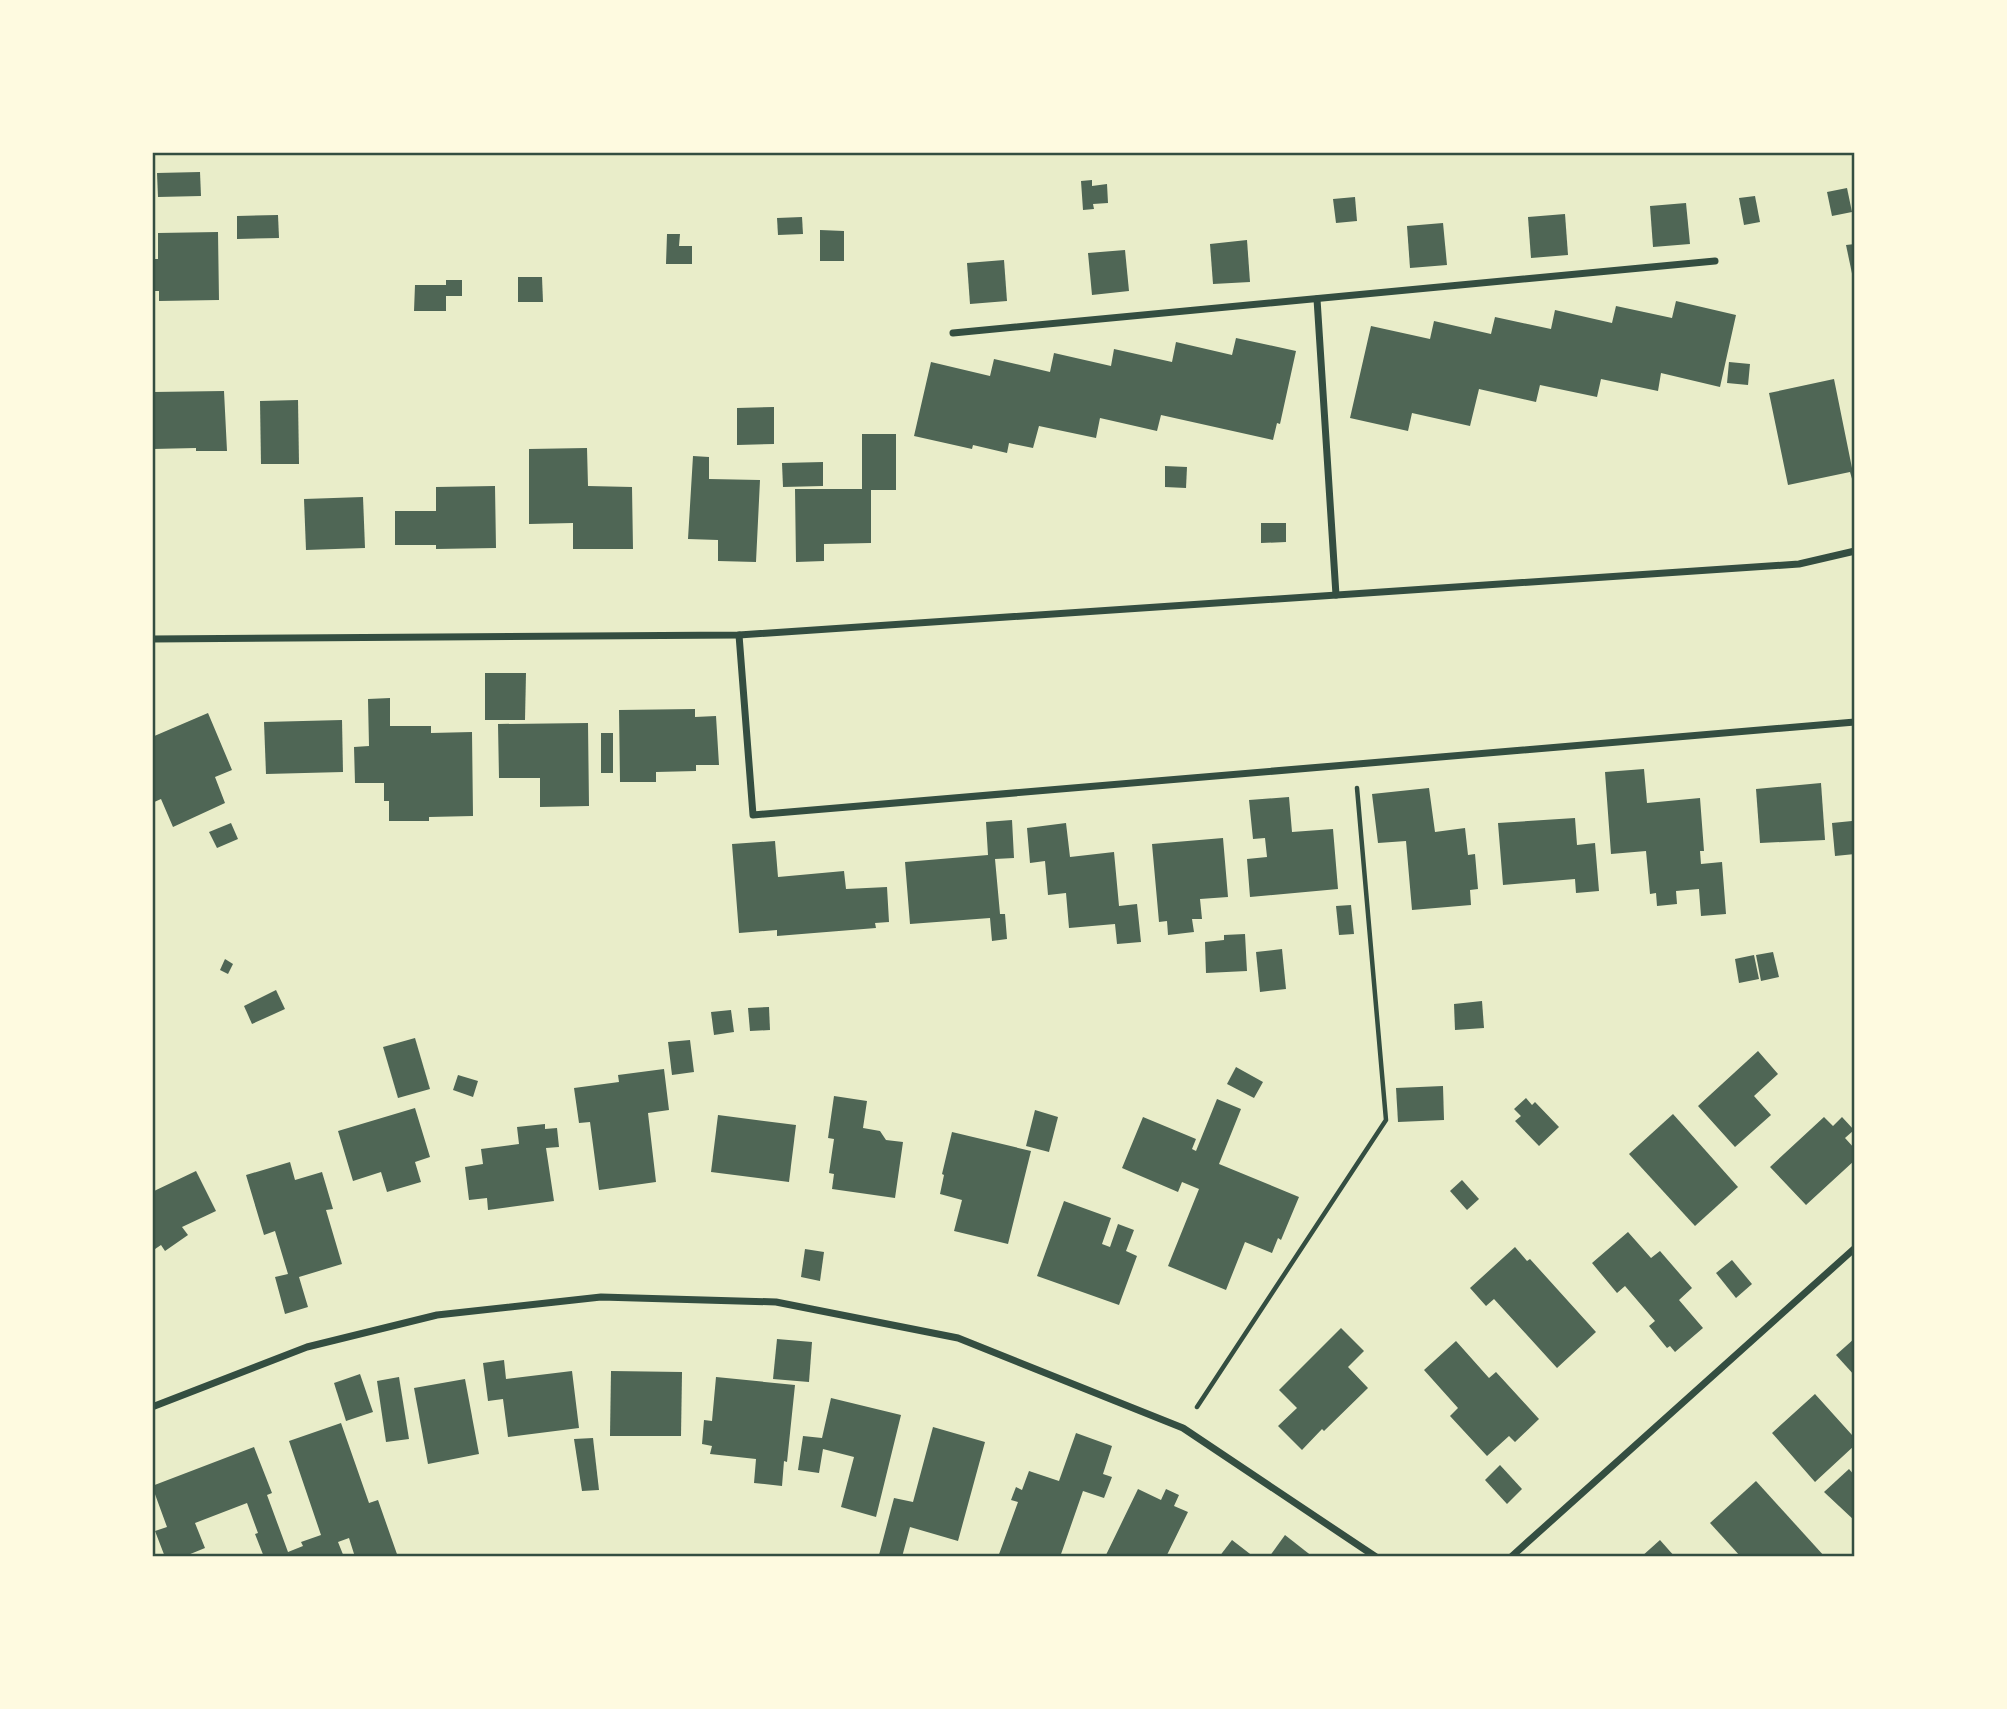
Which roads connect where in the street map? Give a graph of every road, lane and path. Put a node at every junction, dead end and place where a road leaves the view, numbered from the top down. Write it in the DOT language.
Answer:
graph roads {
  1 [pos="1715,261"];
  2 [pos="1317,299"];
  3 [pos="953,333"];
  4 [pos="1855,551"];
  5 [pos="1336,595"];
  6 [pos="739,635"];
  7 [pos="152,639"];
  8 [pos="1855,722"];
  9 [pos="1355,764"];
  10 [pos="1855,1248"];
  11 [pos="152,1407"];
  12 [pos="1183,1428"];
  13 [pos="1376,1557"];
  14 [pos="1511,1557"];
  1 -- 2 [label="street"];
  2 -- 3 [label="street"];
  2 -- 5 [label="street"];
  4 -- 5 [label="street"];
  5 -- 6 [label="street"];
  6 -- 7 [label="street"];
  6 -- 9 [label="street"];
  8 -- 9 [label="street"];
  9 -- 12 [label="path"];
  10 -- 14 [label="street"];
  11 -- 12 [label="street"];
  12 -- 13 [label="street"];
}
